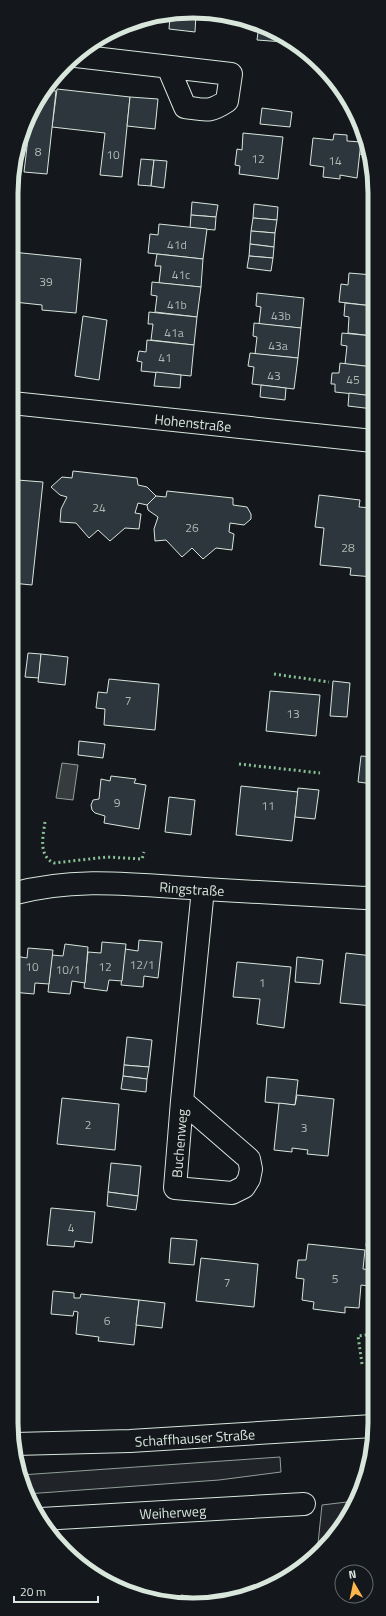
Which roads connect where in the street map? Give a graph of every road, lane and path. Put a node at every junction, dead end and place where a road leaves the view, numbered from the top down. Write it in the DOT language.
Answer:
graph roads {
  1 [pos="83,57"];
  2 [pos="168,67"];
  3 [pos="18,405"];
  4 [pos="368,440"];
  5 [pos="203,889"];
  6 [pos="18,892"];
  7 [pos="368,898"];
  8 [pos="182,1101"];
  9 [pos="368,1426"];
  10 [pos="19,1444"];
  11 [pos="304,1504"];
  12 [pos="46,1519"];
  1 -- 2 [label="street"];
  3 -- 4 [label="street, Hohenstraße"];
  5 -- 6 [label="street, Ringstraße"];
  5 -- 7 [label="street, Ringstraße"];
  5 -- 8 [label="street, Buchenweg"];
  9 -- 10 [label="street, Schaffhauser Straße"];
  11 -- 12 [label="street, Weiherweg"];
}
